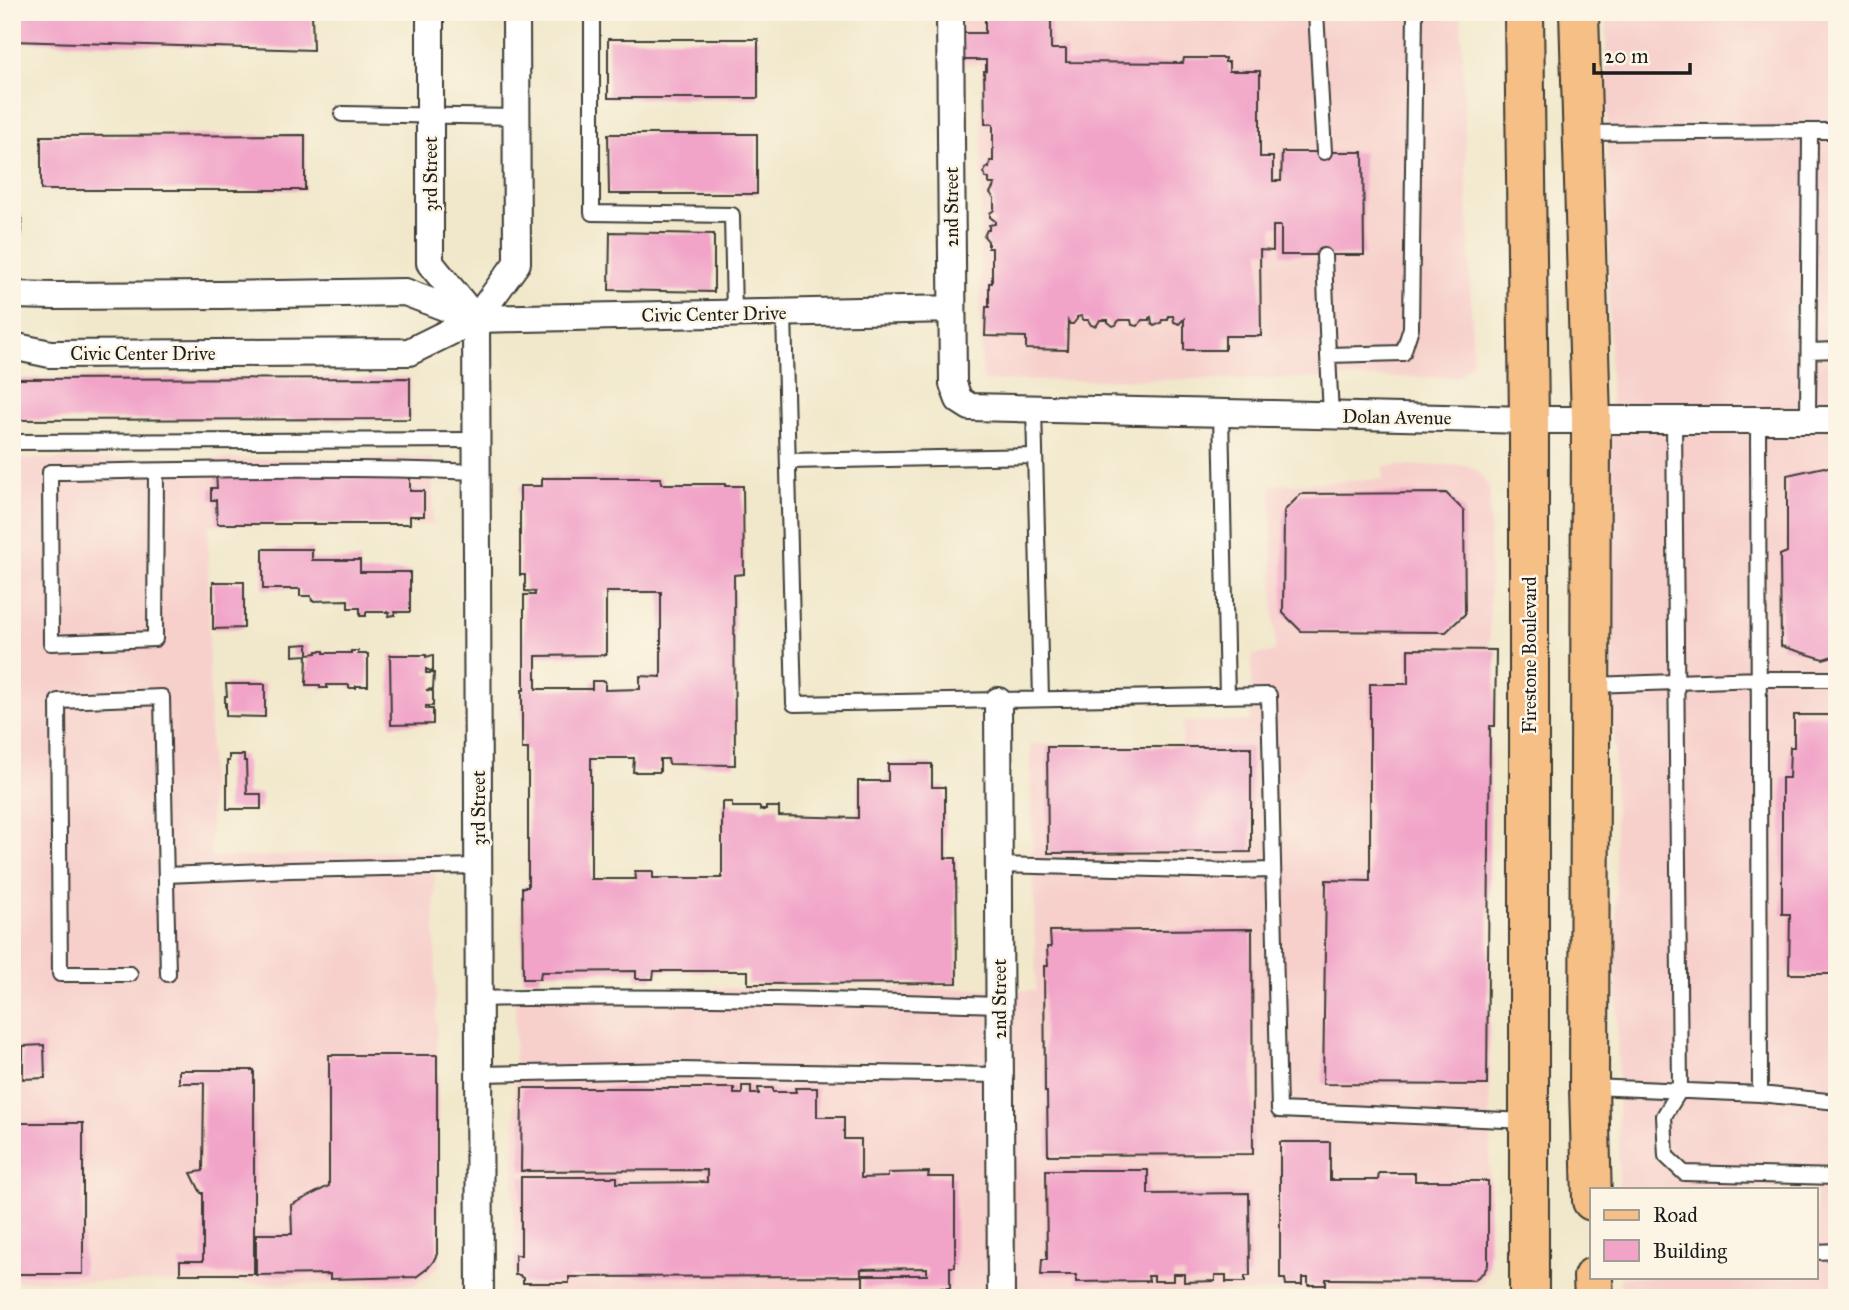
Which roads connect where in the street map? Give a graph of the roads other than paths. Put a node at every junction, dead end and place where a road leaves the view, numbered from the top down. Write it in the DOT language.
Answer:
graph roads {
  1 [pos="430,12"];
  2 [pos="516,12"];
  3 [pos="592,12"];
  4 [pos="950,12"];
  5 [pos="1316,12"];
  6 [pos="1415,12"];
  7 [pos="1524,12"];
  8 [pos="1578,12"];
  9 [pos="342,114"];
  10 [pos="430,115"];
  11 [pos="517,117"];
  12 [pos="1810,131"];
  13 [pos="1837,131"];
  14 [pos="1582,133"];
  15 [pos="1324,152"];
  16 [pos="14,221"];
  17 [pos="12,245"];
  18 [pos="1324,256"];
  19 [pos="12,295"];
  20 [pos="952,309"];
  21 [pos="784,313"];
  22 [pos="734,314"];
  23 [pos="476,319"];
  24 [pos="12,346"];
  25 [pos="1837,350"];
  26 [pos="1808,351"];
  27 [pos="1328,355"];
  28 [pos="959,400"];
  29 [pos="1034,408"];
  30 [pos="1221,413"];
  31 [pos="1332,415"];
  32 [pos="1591,419"];
  33 [pos="1674,419"];
  34 [pos="1758,419"];
  35 [pos="1530,420"];
  36 [pos="1808,420"];
  37 [pos="1837,420"];
  38 [pos="476,440"];
  39 [pos="14,442"];
  40 [pos="1035,456"];
  41 [pos="789,461"];
  42 [pos="156,471"];
  43 [pos="476,471"];
  44 [pos="1759,679"];
  45 [pos="1837,679"];
  46 [pos="1676,682"];
  47 [pos="1590,685"];
  48 [pos="1227,696"];
  49 [pos="1041,699"];
  50 [pos="998,701"];
  51 [pos="999,865"];
  52 [pos="478,866"];
  53 [pos="1273,870"];
  54 [pos="166,875"];
  55 [pos="130,974"];
  56 [pos="168,974"];
  57 [pos="478,999"];
  58 [pos="999,1005"];
  59 [pos="478,1074"];
  60 [pos="1000,1075"];
  61 [pos="1589,1087"];
  62 [pos="1680,1090"];
  63 [pos="1760,1094"];
  64 [pos="1837,1102"];
  65 [pos="1528,1121"];
  66 [pos="1837,1177"];
  67 [pos="1592,1188"];
  68 [pos="1837,1251"];
  69 [pos="1818,1252"];
  70 [pos="1593,1278"];
  71 [pos="480,1298"];
  72 [pos="1001,1298"];
  73 [pos="1529,1298"];
  74 [pos="1594,1298"];
  1 -- 10 [label="street, 3rd Street"];
  2 -- 11 [label="street"];
  3 -- 22 [label="lane"];
  4 -- 20 [label="street, 2nd Street"];
  5 -- 15 [label="lane"];
  6 -- 27 [label="lane"];
  7 -- 35 [label="main road, Firestone Boulevard"];
  8 -- 14 [label="main road"];
  9 -- 10 [label="lane"];
  10 -- 11 [label="lane"];
  10 -- 23 [label="street, 3rd Street"];
  11 -- 23 [label="street"];
  12 -- 13 [label="lane"];
  12 -- 14 [label="lane"];
  12 -- 26 [label="lane"];
  14 -- 32 [label="main road"];
  16 -- 17 [label="lane"];
  18 -- 27 [label="lane"];
  19 -- 23 [label="street, Civic Center Drive"];
  20 -- 21 [label="street, Civic Center Drive"];
  20 -- 28 [label="street, 2nd Street"];
  21 -- 22 [label="street, Civic Center Drive"];
  21 -- 41 [label="lane"];
  22 -- 23 [label="street, Civic Center Drive"];
  23 -- 24 [label="street, Civic Center Drive"];
  23 -- 38 [label="street, 3rd Street"];
  25 -- 26 [label="lane"];
  26 -- 36 [label="lane"];
  27 -- 31 [label="lane"];
  28 -- 29 [label="street, Dolan Avenue"];
  29 -- 30 [label="street, Dolan Avenue"];
  29 -- 40 [label="lane"];
  30 -- 31 [label="street, Dolan Avenue"];
  30 -- 48 [label="lane"];
  31 -- 35 [label="street, Dolan Avenue"];
  32 -- 33 [label="street, Dolan Avenue"];
  32 -- 35 [label="street, Dolan Avenue"];
  32 -- 47 [label="main road"];
  33 -- 34 [label="street, Dolan Avenue"];
  33 -- 46 [label="lane"];
  34 -- 36 [label="street, Dolan Avenue"];
  34 -- 44 [label="lane"];
  35 -- 65 [label="main road, Firestone Boulevard"];
  36 -- 37 [label="street, Dolan Avenue"];
  38 -- 39 [label="lane"];
  38 -- 43 [label="street, 3rd Street"];
  40 -- 41 [label="lane"];
  40 -- 49 [label="lane"];
  41 -- 50 [label="lane"];
  42 -- 42 [label="lane"];
  42 -- 43 [label="lane"];
  43 -- 52 [label="street, 3rd Street"];
  44 -- 45 [label="lane"];
  44 -- 46 [label="lane"];
  44 -- 63 [label="lane"];
  46 -- 47 [label="lane"];
  46 -- 62 [label="lane"];
  47 -- 61 [label="main road"];
  48 -- 49 [label="lane"];
  48 -- 53 [label="lane"];
  49 -- 50 [label="lane"];
  50 -- 51 [label="street, 2nd Street"];
  51 -- 53 [label="lane"];
  51 -- 58 [label="street, 2nd Street"];
  52 -- 54 [label="lane"];
  52 -- 57 [label="street, 3rd Street"];
  53 -- 65 [label="lane"];
  54 -- 55 [label="lane"];
  54 -- 56 [label="lane"];
  57 -- 58 [label="lane"];
  57 -- 59 [label="street, 3rd Street"];
  58 -- 60 [label="street, 2nd Street"];
  59 -- 60 [label="lane"];
  59 -- 71 [label="street, 3rd Street"];
  60 -- 72 [label="street, 2nd Street"];
  61 -- 62 [label="lane"];
  61 -- 67 [label="main road"];
  62 -- 63 [label="lane"];
  62 -- 66 [label="lane"];
  63 -- 64 [label="lane"];
  65 -- 73 [label="main road, Firestone Boulevard"];
  68 -- 69 [label="lane"];
  70 -- 74 [label="main road"];
}
